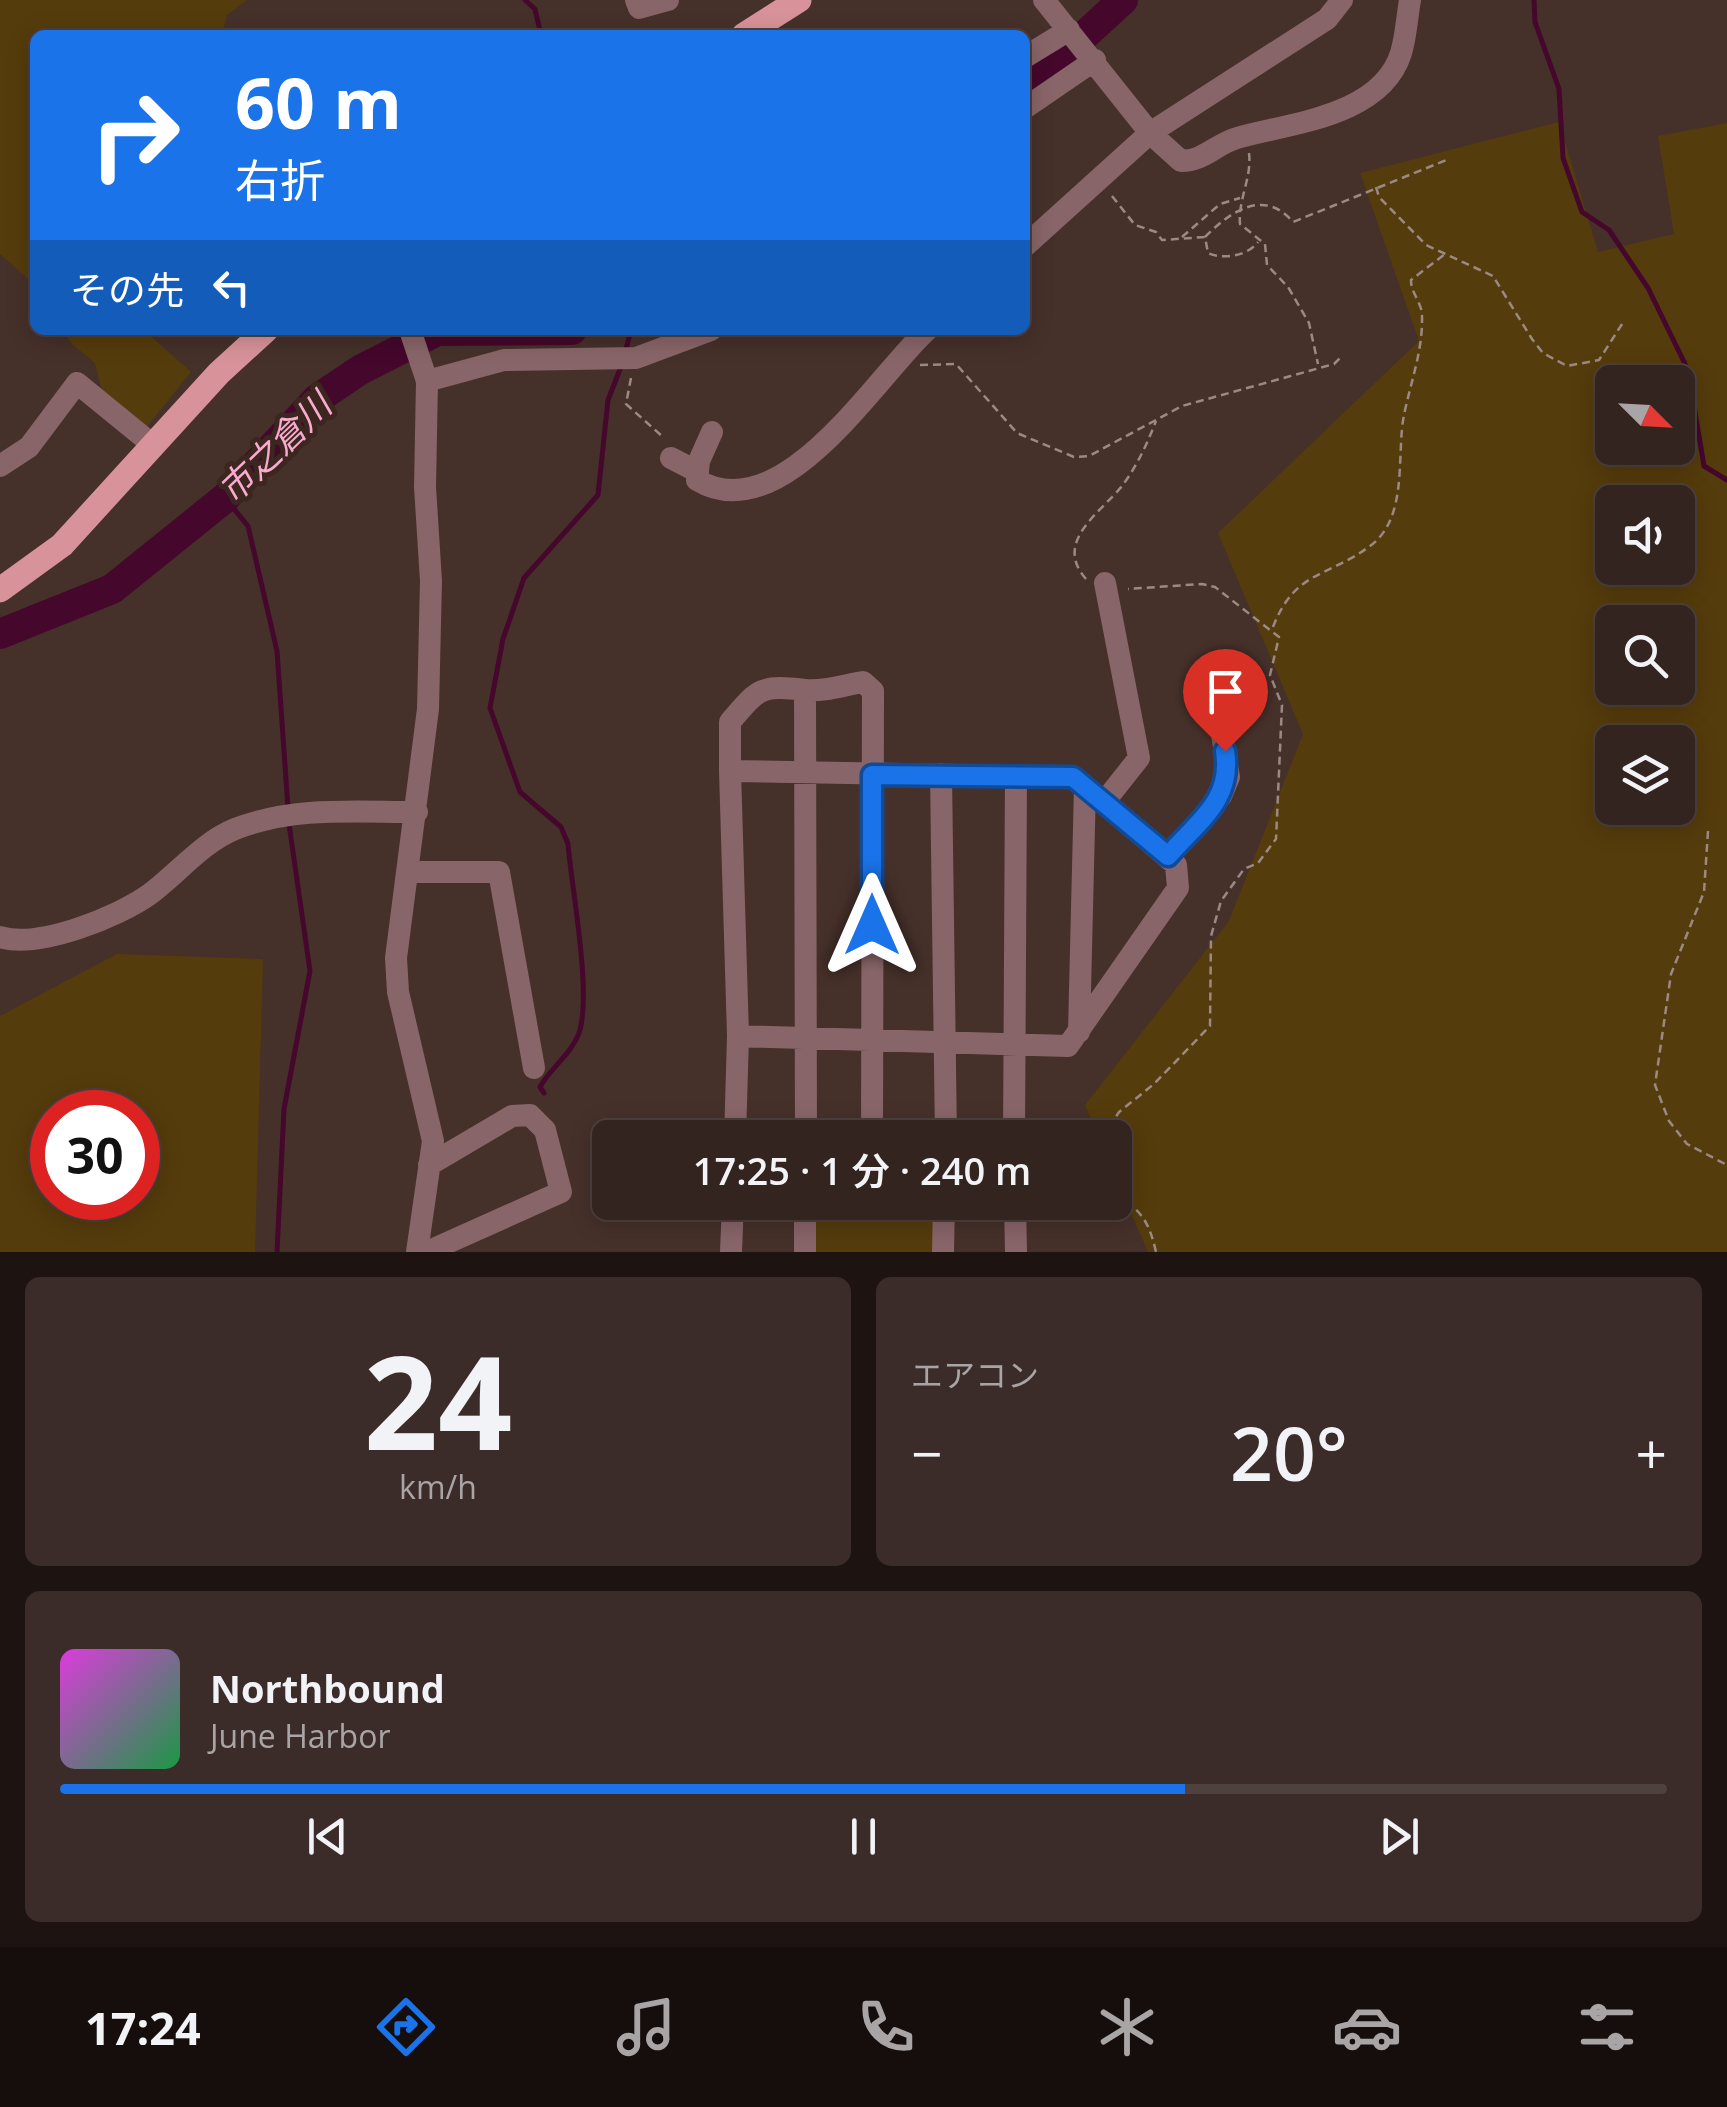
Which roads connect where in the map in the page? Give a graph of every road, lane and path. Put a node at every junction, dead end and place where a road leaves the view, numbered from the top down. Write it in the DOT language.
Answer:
graph roads {
  1 [pos="636,0"];
  2 [pos="668,0"];
  3 [pos="799,0"];
  4 [pos="1044,0"];
  5 [pos="1342,0"];
  6 [pos="1410,0"];
  7 [pos="752,30"];
  8 [pos="1069,30"];
  9 [pos="1030,55"];
  10 [pos="1095,60"];
  11 [pos="1030,105"];
  12 [pos="1150,132"];
  13 [pos="1241,137"];
  14 [pos="1449,159"];
  15 [pos="1098,180"];
  16 [pos="1376,188"];
  17 [pos="1242,198"];
  18 [pos="1238,208"];
  19 [pos="1205,236"];
  20 [pos="1180,238"];
  21 [pos="1030,241"];
  22 [pos="1259,242"];
  23 [pos="1445,254"];
  24 [pos="1624,320"];
  25 [pos="261,335"];
  26 [pos="412,335"];
  27 [pos="696,335"];
  28 [pos="922,335"];
  29 [pos="904,351"];
  30 [pos="1342,356"];
  31 [pos="626,358"];
  32 [pos="1318,366"];
  33 [pos="426,380"];
  34 [pos="1156,420"];
  35 [pos="712,432"];
  36 [pos="153,445"];
  37 [pos="670,450"];
  38 [pos="0,466"];
  39 [pos="698,472"];
  40 [pos="1106,586"];
  41 [pos="1,587"];
  42 [pos="1272,629"];
  43 [pos="805,690"];
  44 [pos="1216,698"];
  45 [pos="730,771"];
  46 [pos="804,774"];
  47 [pos="941,774"];
  48 [pos="872,775"];
  49 [pos="1016,776"];
  50 [pos="1085,786"];
  51 [pos="1105,801"];
  52 [pos="416,812"];
  53 [pos="1708,832"];
  54 [pos="1168,856"];
  55 [pos="410,872"];
  56 [pos="0,937"];
  57 [pos="1080,1033"];
  58 [pos="806,1034"];
  59 [pos="738,1036"];
  60 [pos="872,1038"];
  61 [pos="948,1042"];
  62 [pos="1011,1047"];
  63 [pos="534,1068"];
  64 [pos="736,1120"];
  65 [pos="806,1120"];
  66 [pos="872,1120"];
  67 [pos="946,1120"];
  68 [pos="1013,1120"];
  69 [pos="1114,1120"];
  70 [pos="429,1164"];
  71 [pos="1727,1165"];
  72 [pos="1132,1205"];
  73 [pos="732,1220"];
  74 [pos="805,1220"];
  75 [pos="944,1220"];
  76 [pos="1015,1220"];
  77 [pos="417,1252"];
  78 [pos="427,1252"];
  79 [pos="731,1252"];
  80 [pos="804,1252"];
  81 [pos="943,1252"];
  82 [pos="1016,1252"];
  83 [pos="1156,1252"];
  1 -- 2 [label="street"];
  3 -- 7 [label="main road"];
  4 -- 8 [label="street"];
  5 -- 12 [label="street"];
  6 -- 13 [label="street"];
  8 -- 9 [label="street"];
  8 -- 10 [label="street"];
  10 -- 11 [label="street"];
  10 -- 12 [label="street"];
  12 -- 13 [label="street"];
  12 -- 15 [label="street"];
  13 -- 17 [label="path"];
  14 -- 16 [label="path"];
  15 -- 20 [label="path"];
  15 -- 21 [label="street"];
  16 -- 18 [label="path"];
  16 -- 23 [label="path"];
  17 -- 18 [label="path"];
  17 -- 20 [label="path"];
  18 -- 19 [label="path"];
  18 -- 22 [label="path"];
  19 -- 20 [label="path"];
  19 -- 22 [label="path"];
  22 -- 32 [label="path"];
  23 -- 24 [label="path"];
  23 -- 42 [label="path"];
  25 -- 36 [label="main road"];
  26 -- 33 [label="street"];
  27 -- 31 [label="street"];
  28 -- 29 [label="street"];
  29 -- 34 [label="path"];
  29 -- 39 [label="street"];
  30 -- 32 [label="path"];
  31 -- 33 [label="street"];
  31 -- 37 [label="path"];
  32 -- 34 [label="path"];
  33 -- 52 [label="street"];
  34 -- 40 [label="path"];
  35 -- 39 [label="street"];
  36 -- 38 [label="street"];
  36 -- 41 [label="main road"];
  37 -- 39 [label="street"];
  40 -- 42 [label="path"];
  40 -- 51 [label="street"];
  42 -- 69 [label="path"];
  43 -- 45 [label="street"];
  43 -- 46 [label="street"];
  43 -- 48 [label="street"];
  44 -- 54 [label="street"];
  45 -- 46 [label="street"];
  45 -- 59 [label="street"];
  46 -- 48 [label="street"];
  46 -- 58 [label="street"];
  47 -- 48 [label="street"];
  47 -- 49 [label="street"];
  47 -- 61 [label="street"];
  48 -- 60 [label="street"];
  49 -- 50 [label="street"];
  49 -- 62 [label="street"];
  50 -- 51 [label="street"];
  50 -- 57 [label="street"];
  51 -- 54 [label="street"];
  52 -- 55 [label="street"];
  52 -- 56 [label="street"];
  53 -- 71 [label="path"];
  54 -- 57 [label="street"];
  55 -- 63 [label="street"];
  55 -- 70 [label="street"];
  57 -- 62 [label="street"];
  58 -- 59 [label="street"];
  58 -- 60 [label="street"];
  58 -- 65 [label="street"];
  59 -- 64 [label="street"];
  60 -- 61 [label="street"];
  60 -- 66 [label="street"];
  61 -- 62 [label="street"];
  61 -- 67 [label="street"];
  62 -- 68 [label="street"];
  70 -- 77 [label="street"];
  70 -- 78 [label="street"];
  72 -- 83 [label="path"];
  73 -- 79 [label="street"];
  74 -- 80 [label="street"];
  75 -- 81 [label="street"];
  76 -- 82 [label="street"];
}
